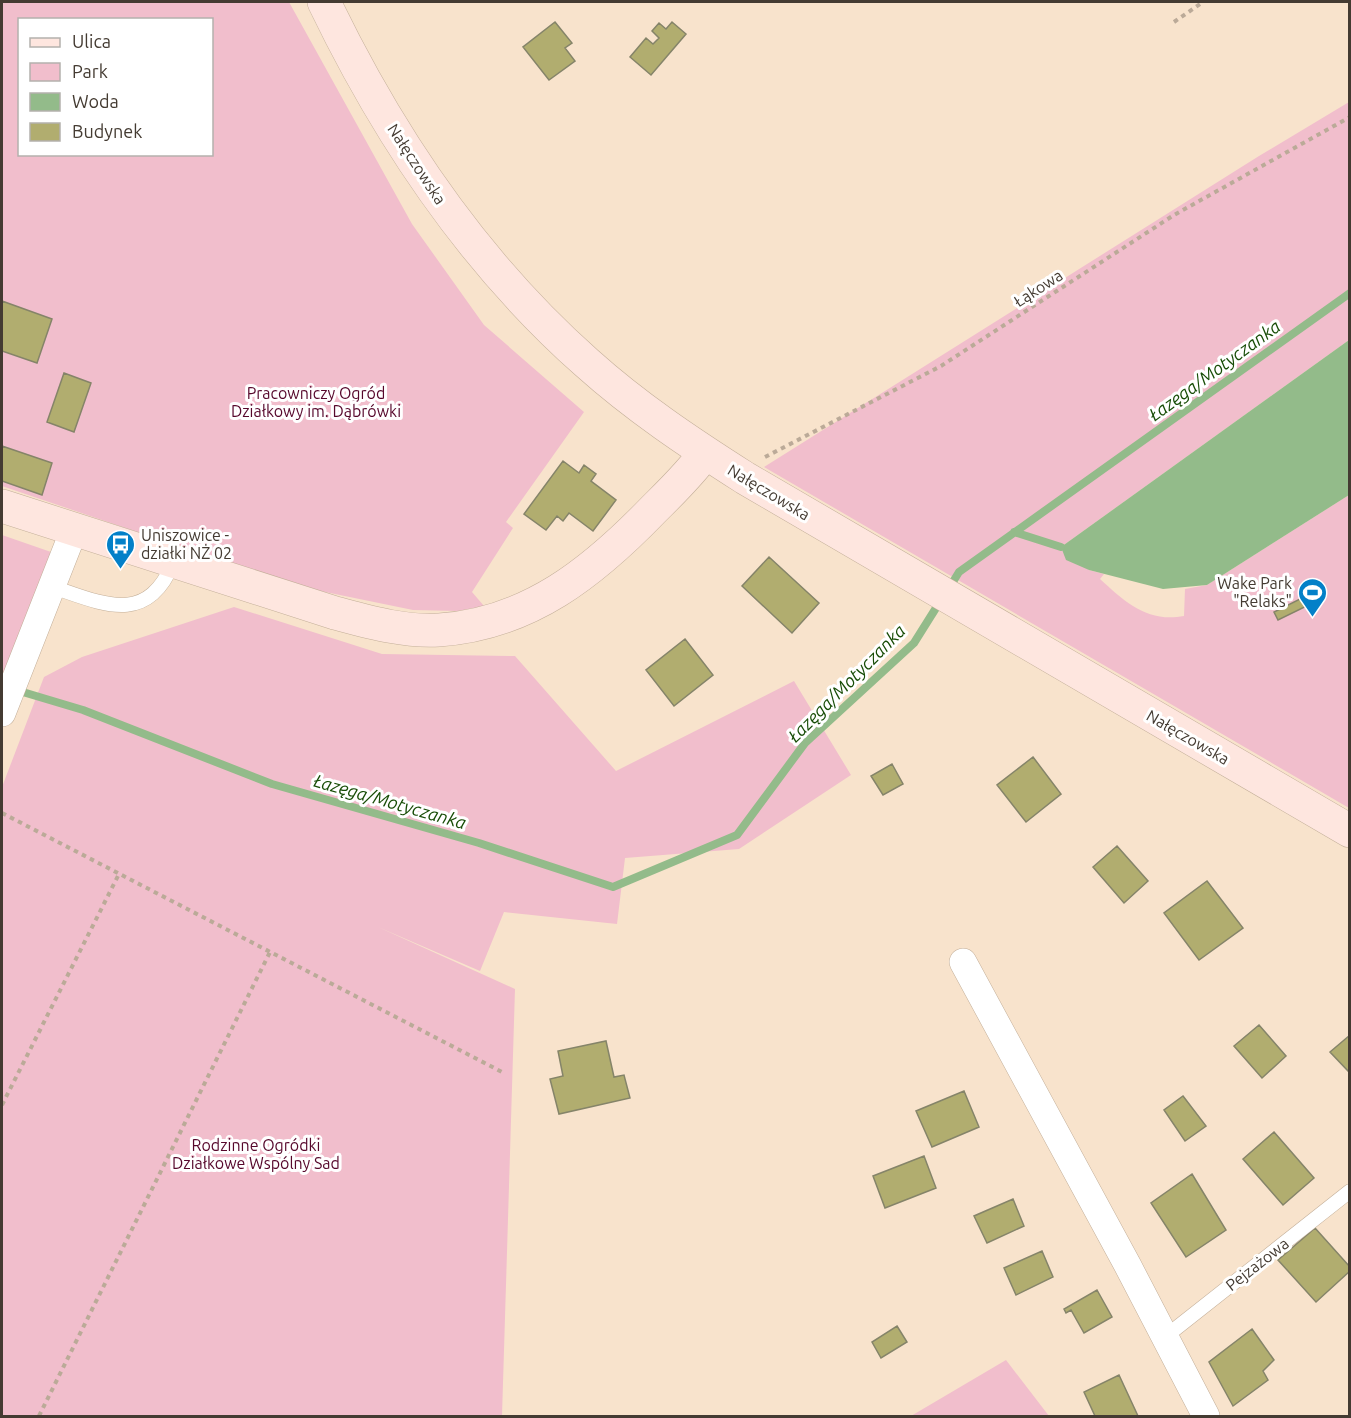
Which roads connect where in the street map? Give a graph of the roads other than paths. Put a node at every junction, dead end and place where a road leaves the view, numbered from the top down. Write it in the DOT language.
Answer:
graph roads {
  1 [pos="324,2"];
  2 [pos="705,453"];
  3 [pos="2,506"];
  4 [pos="74,530"];
  5 [pos="173,562"];
  6 [pos="52,587"];
  7 [pos="2,713"];
  8 [pos="1350,831"];
  9 [pos="963,962"];
  10 [pos="1350,1191"];
  11 [pos="1165,1336"];
  12 [pos="1206,1416"];
  1 -- 2 [label="main road, Nałęczowska"];
  2 -- 5 [label="main road"];
  2 -- 8 [label="main road, Nałęczowska"];
  3 -- 4 [label="main road"];
  4 -- 5 [label="main road"];
  4 -- 6 [label="street"];
  5 -- 6 [label="lane"];
  6 -- 7 [label="street"];
  9 -- 11 [label="street"];
  10 -- 11 [label="lane, Pejzażowa"];
  11 -- 12 [label="street"];
}
